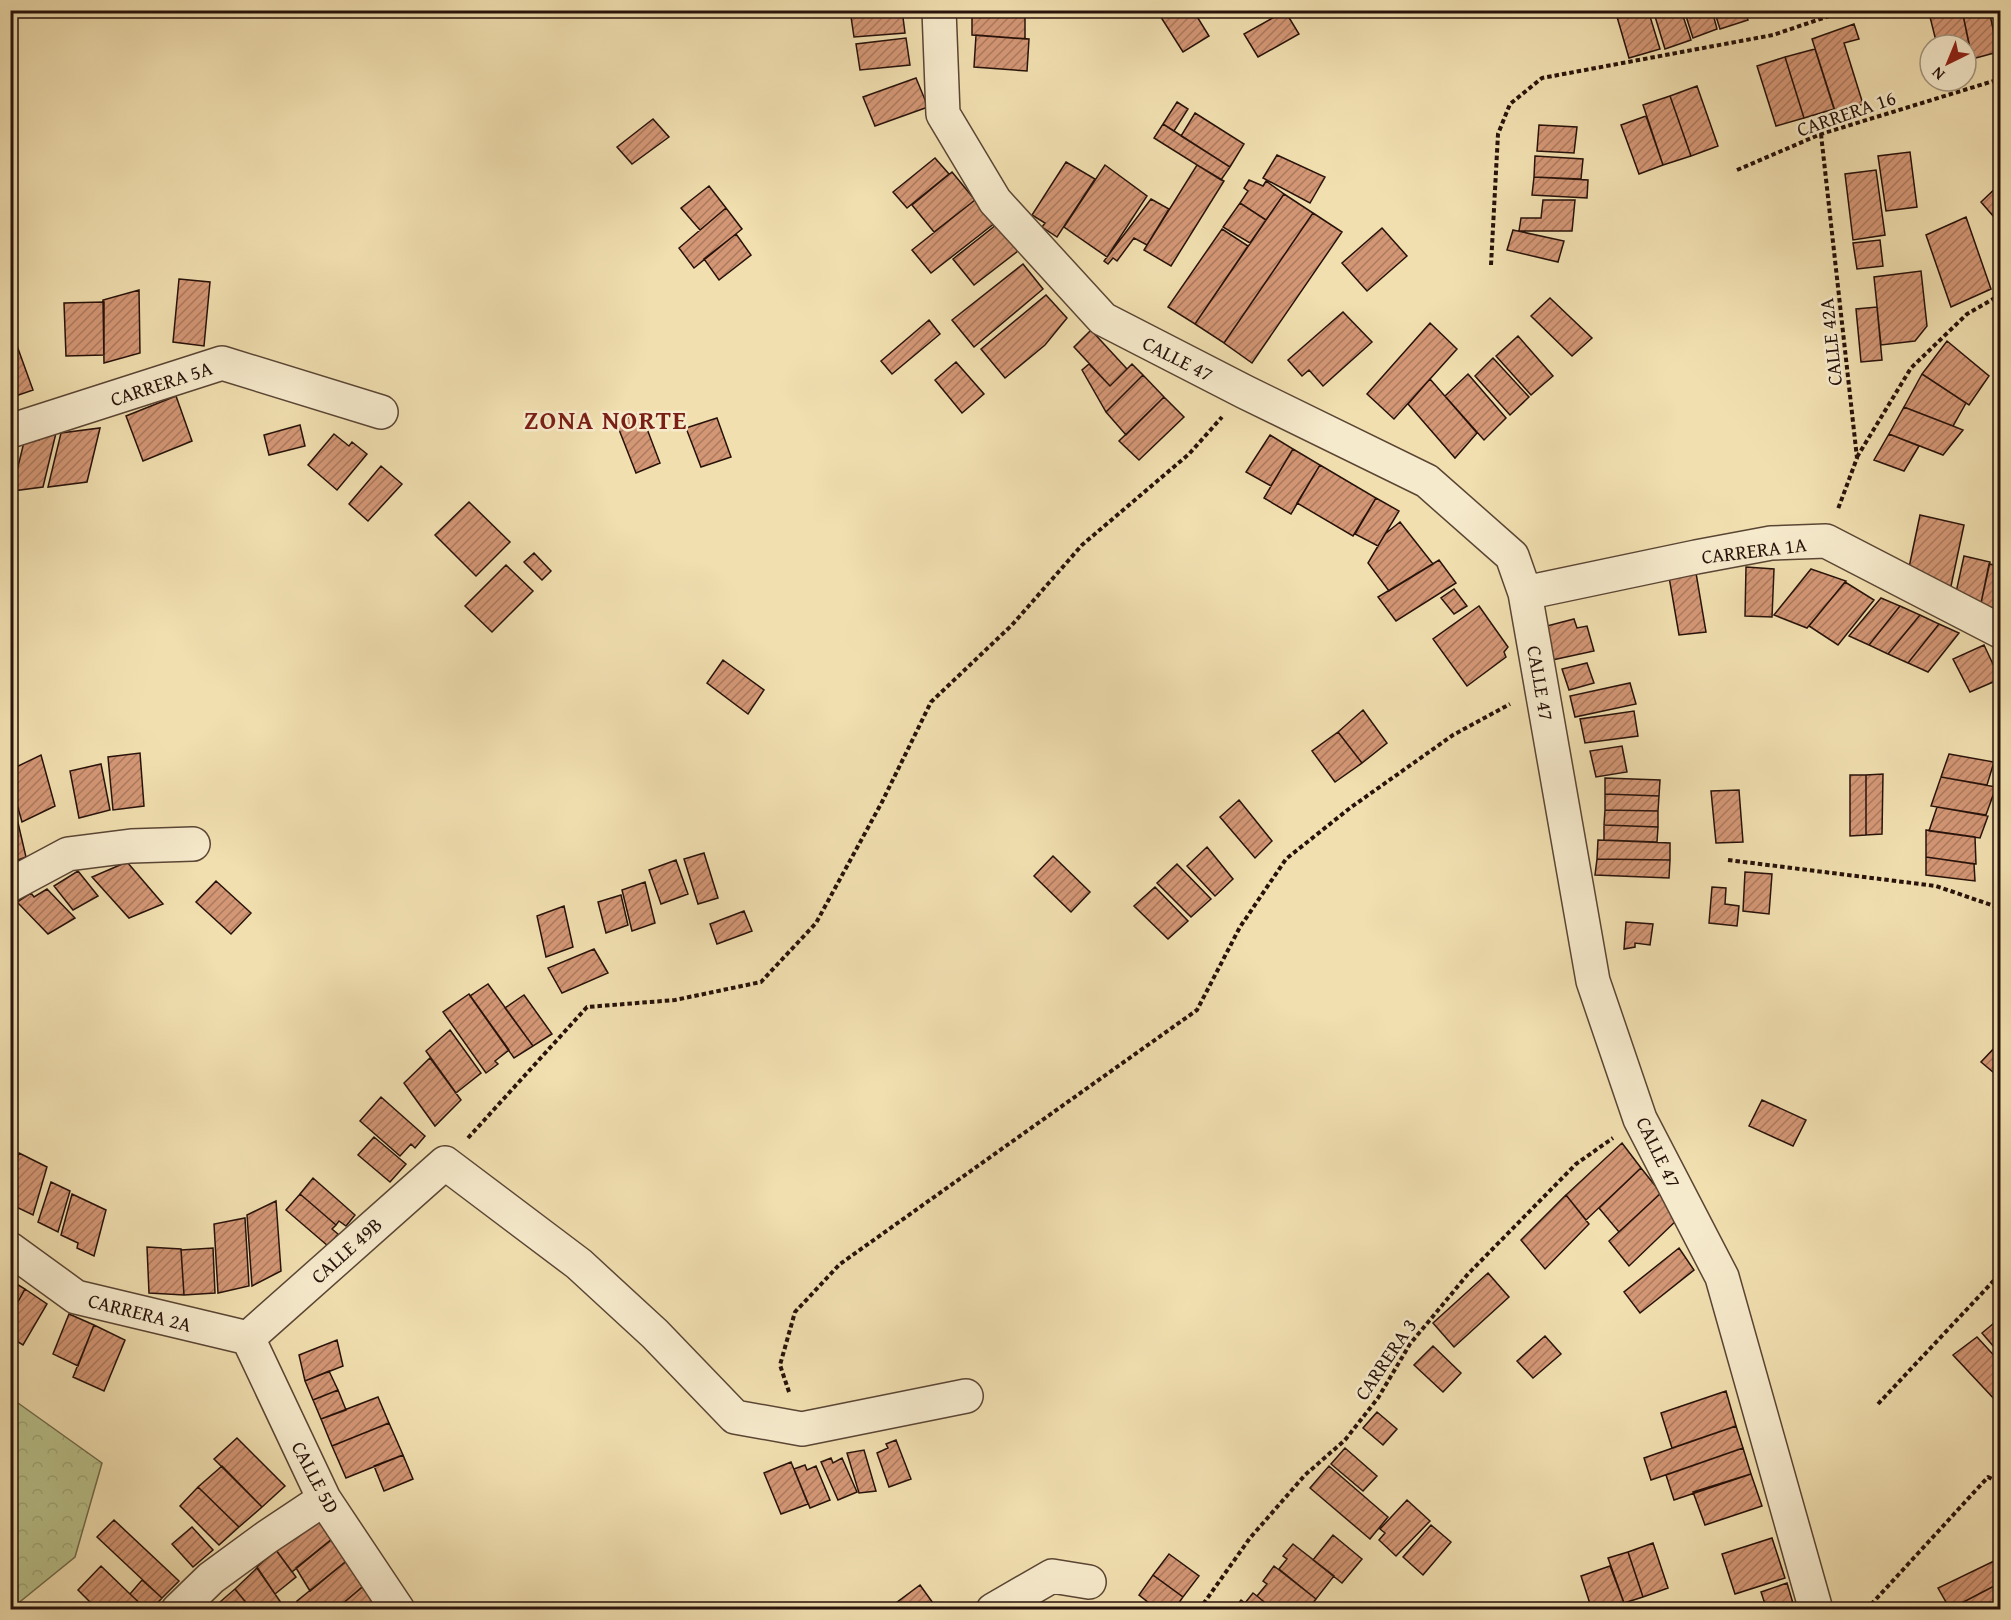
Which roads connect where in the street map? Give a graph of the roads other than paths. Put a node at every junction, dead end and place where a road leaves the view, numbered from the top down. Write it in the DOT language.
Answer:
graph roads {
  1 [pos="939,10"];
  2 [pos="381,412"];
  3 [pos="10,431"];
  4 [pos="1525,593"];
  5 [pos="2001,631"];
  6 [pos="193,844"];
  7 [pos="10,885"];
  8 [pos="10,1250"];
  9 [pos="248,1338"];
  10 [pos="966,1396"];
  11 [pos="324,1499"];
  12 [pos="1089,1582"];
  13 [pos="178,1610"];
  14 [pos="398,1610"];
  15 [pos="993,1610"];
  16 [pos="1816,1610"];
  1 -- 4 [label="street, CALLE 47"];
  2 -- 3 [label="street, CARRERA 5A"];
  4 -- 5 [label="street, CARRERA 1A"];
  4 -- 16 [label="street, CALLE 47"];
  6 -- 7 [label="street"];
  8 -- 9 [label="street, CARRERA 2A"];
  9 -- 10 [label="street, CALLE 49B"];
  9 -- 11 [label="street, CALLE 5D"];
  11 -- 13 [label="street"];
  11 -- 14 [label="street, CALLE 5D"];
  12 -- 15 [label="street"];
}
